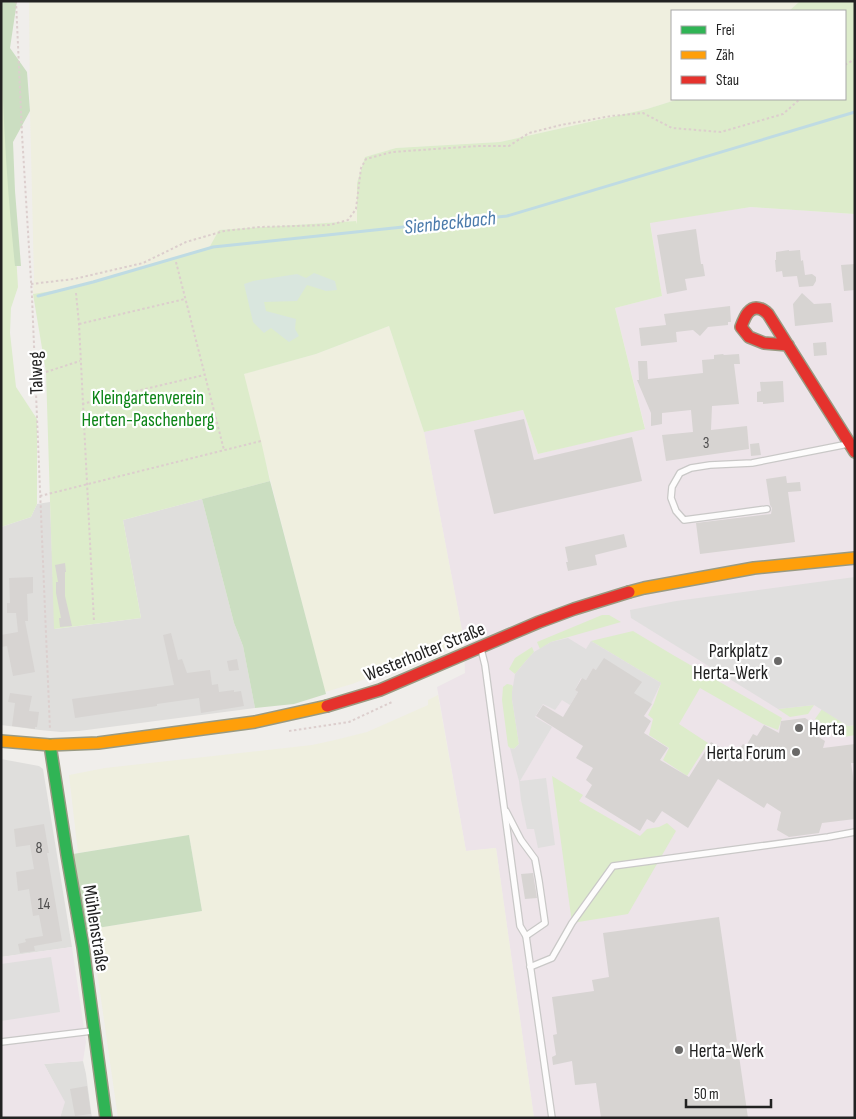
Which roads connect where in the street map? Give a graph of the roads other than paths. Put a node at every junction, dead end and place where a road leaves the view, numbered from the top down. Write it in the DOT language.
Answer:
graph roads {
  1 [pos="788,345"];
  2 [pos="852,448"];
  3 [pos="767,510"];
  4 [pos="855,558"];
  5 [pos="480,647"];
  6 [pos="1,741"];
  7 [pos="50,745"];
  8 [pos="504,807"];
  9 [pos="855,832"];
  10 [pos="526,936"];
  11 [pos="530,967"];
  12 [pos="94,1031"];
  13 [pos="1,1042"];
  14 [pos="106,1118"];
  15 [pos="552,1118"];
  1 -- 2 [label="main road"];
  2 -- 3 [label="lane"];
  4 -- 5 [label="main road, Westerholter Straße"];
  5 -- 7 [label="main road, Westerholter Straße"];
  5 -- 8 [label="lane"];
  6 -- 7 [label="main road, Westerholter Straße"];
  7 -- 12 [label="main road, Mühlenstraße"];
  8 -- 10 [label="lane"];
  8 -- 10 [label="lane"];
  9 -- 11 [label="lane"];
  10 -- 11 [label="lane"];
  11 -- 15 [label="lane"];
  12 -- 13 [label="lane"];
  12 -- 14 [label="main road, Mühlenstraße"];
}
